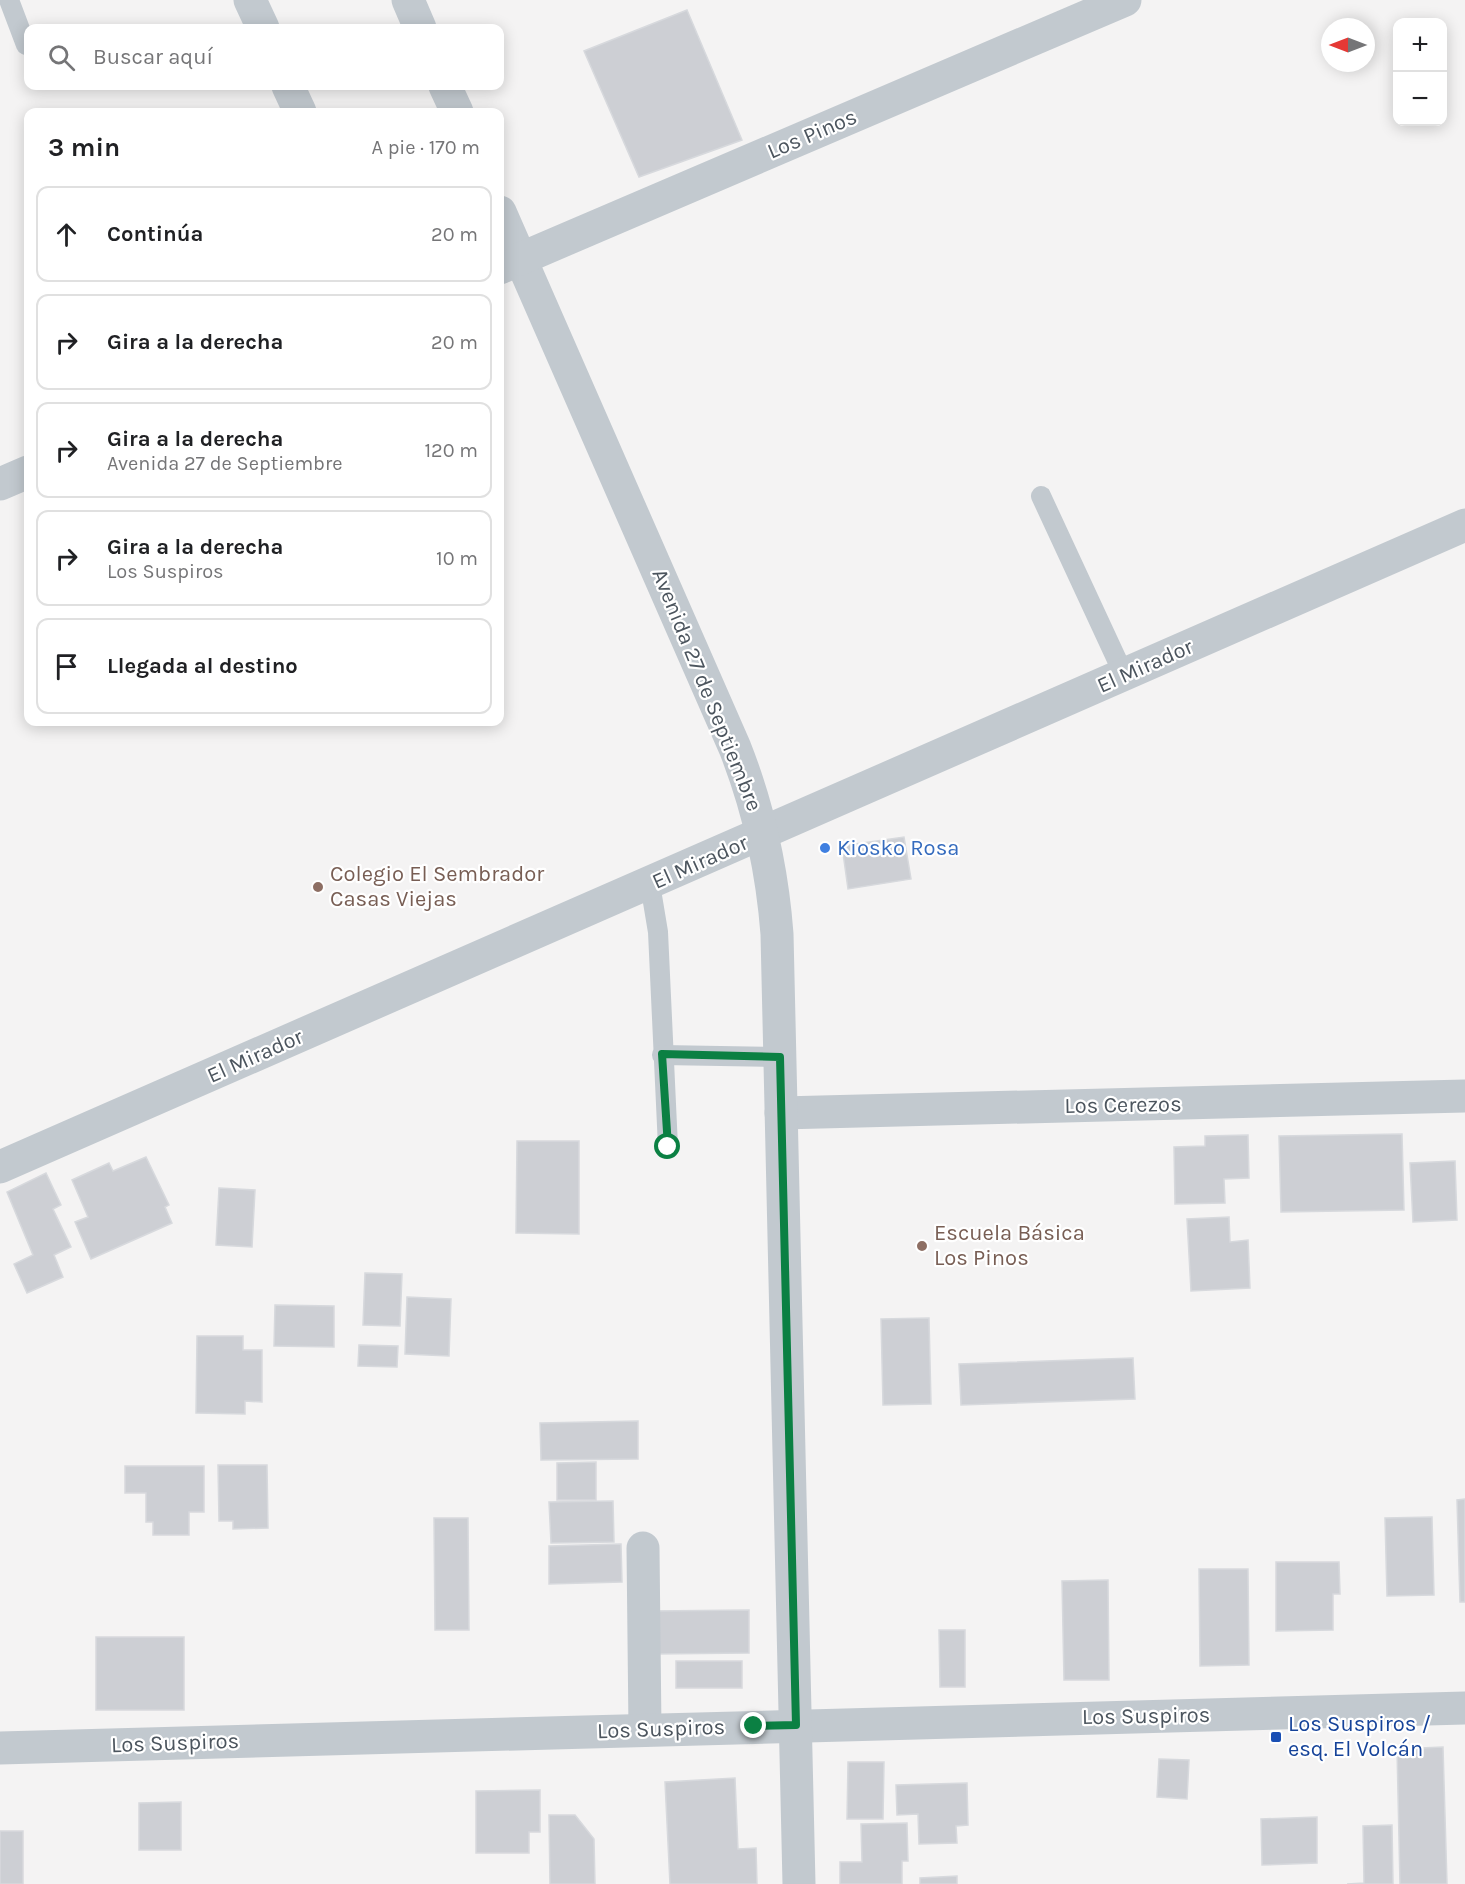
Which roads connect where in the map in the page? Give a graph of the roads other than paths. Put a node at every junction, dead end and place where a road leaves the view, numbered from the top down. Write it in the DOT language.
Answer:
graph roads {
  1 [pos="9,0"];
  2 [pos="250,0"];
  3 [pos="408,0"];
  4 [pos="1125,0"];
  5 [pos="261,24"];
  6 [pos="418,24"];
  7 [pos="24,40"];
  8 [pos="290,90"];
  9 [pos="447,90"];
  10 [pos="298,108"];
  11 [pos="455,108"];
  12 [pos="504,233"];
  13 [pos="510,264"];
  14 [pos="24,474"];
  15 [pos="0,484"];
  16 [pos="1041,496"];
  17 [pos="1465,525"];
  18 [pos="1124,675"];
  19 [pos="764,834"];
  20 [pos="650,884"];
  21 [pos="662,1054"];
  22 [pos="780,1057"];
  23 [pos="1465,1096"];
  24 [pos="781,1113"];
  25 [pos="668,1147"];
  26 [pos="0,1167"];
  27 [pos="643,1548"];
  28 [pos="1465,1708"];
  29 [pos="796,1725"];
  30 [pos="645,1730"];
  31 [pos="0,1748"];
  32 [pos="799,1884"];
  1 -- 7 [label="lane"];
  2 -- 5 [label="street"];
  3 -- 6 [label="street"];
  4 -- 13 [label="street, Los Pinos"];
  8 -- 10 [label="street"];
  9 -- 11 [label="street"];
  12 -- 13 [label="street, Avenida 27 de Septiembre"];
  13 -- 19 [label="street, Avenida 27 de Septiembre"];
  14 -- 15 [label="street"];
  16 -- 18 [label="lane"];
  17 -- 18 [label="street, El Mirador"];
  18 -- 19 [label="street, El Mirador"];
  19 -- 20 [label="street, El Mirador"];
  19 -- 22 [label="street, Avenida 27 de Septiembre"];
  20 -- 21 [label="lane"];
  20 -- 26 [label="street, El Mirador"];
  21 -- 22 [label="lane"];
  21 -- 25 [label="lane"];
  22 -- 24 [label="street, Avenida 27 de Septiembre"];
  23 -- 24 [label="street, Los Cerezos"];
  24 -- 29 [label="street, Avenida 27 de Septiembre"];
  27 -- 30 [label="street"];
  28 -- 29 [label="street, Los Suspiros"];
  29 -- 30 [label="street, Los Suspiros"];
  29 -- 32 [label="street, Avenida 27 de Septiembre"];
  30 -- 31 [label="street, Los Suspiros"];
}
